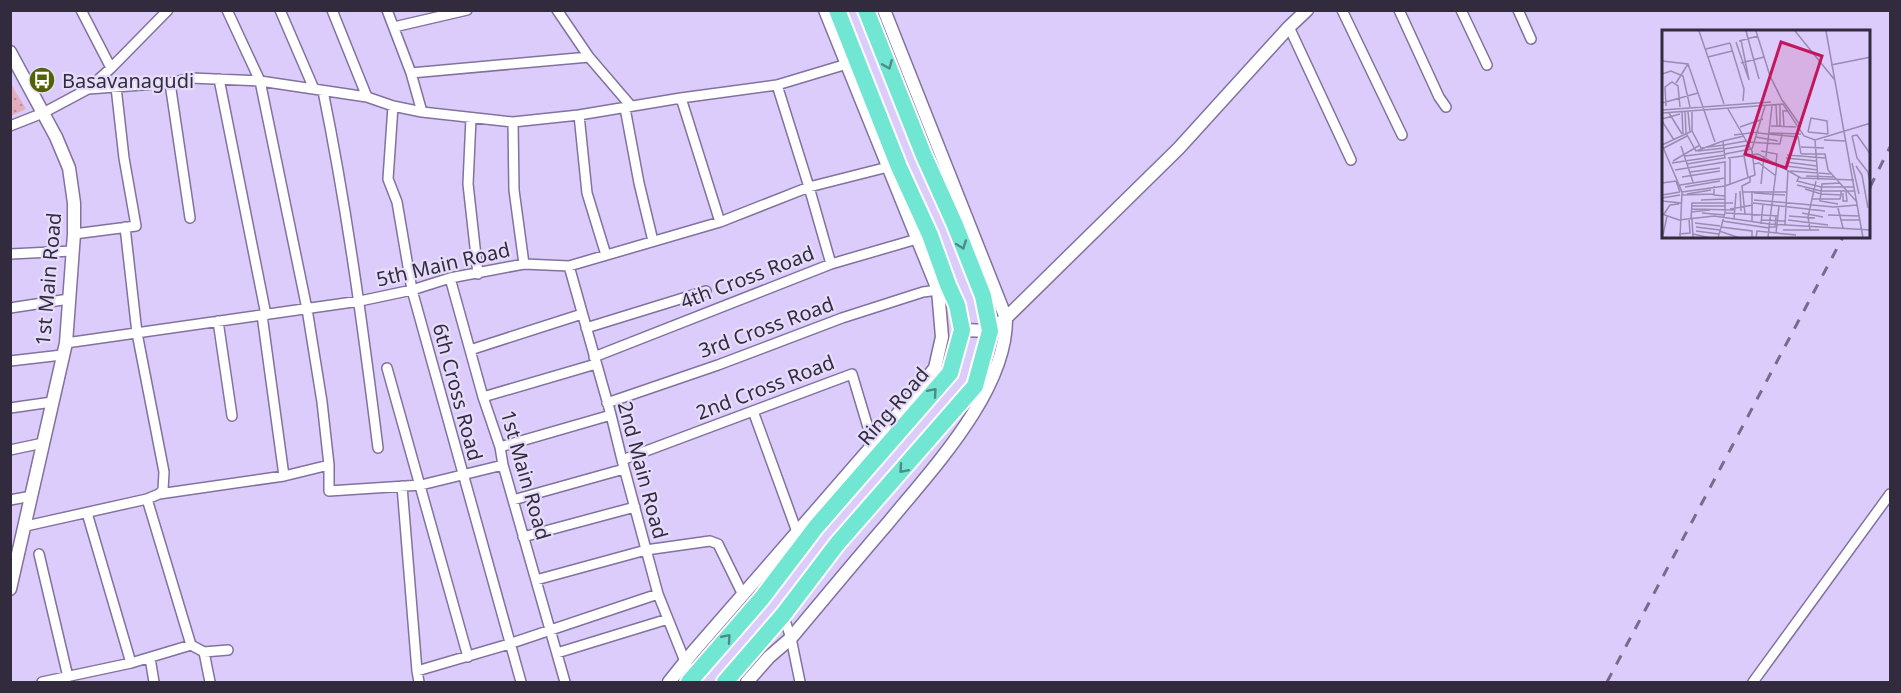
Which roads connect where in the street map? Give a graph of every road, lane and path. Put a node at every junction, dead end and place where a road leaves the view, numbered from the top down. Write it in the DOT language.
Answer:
graph roads {
  1 [pos="81,10"];
  2 [pos="227,10"];
  3 [pos="280,10"];
  4 [pos="332,10"];
  5 [pos="387,10"];
  6 [pos="467,10"];
  7 [pos="557,10"];
  8 [pos="825,10"];
  9 [pos="837,10"];
  10 [pos="866,10"];
  11 [pos="884,10"];
  12 [pos="1307,10"];
  13 [pos="1342,10"];
  14 [pos="1399,10"];
  15 [pos="1461,10"];
  16 [pos="1518,10"];
  17 [pos="166,11"];
  18 [pos="394,27"];
  19 [pos="1289,27"];
  20 [pos="1531,39"];
  21 [pos="10,52"];
  22 [pos="589,57"];
  23 [pos="847,64"];
  24 [pos="1487,65"];
  25 [pos="111,68"];
  26 [pos="411,73"];
  27 [pos="219,79"];
  28 [pos="260,81"];
  29 [pos="170,83"];
  30 [pos="777,85"];
  31 [pos="116,87"];
  32 [pos="88,89"];
  33 [pos="318,90"];
  34 [pos="367,97"];
  35 [pos="681,98"];
  36 [pos="393,106"];
  37 [pos="628,107"];
  38 [pos="1446,107"];
  39 [pos="422,112"];
  40 [pos="43,113"];
  41 [pos="579,115"];
  42 [pos="471,118"];
  43 [pos="513,122"];
  44 [pos="10,126"];
  45 [pos="1402,135"];
  46 [pos="1351,160"];
  47 [pos="888,167"];
  48 [pos="809,187"];
  49 [pos="190,218"];
  50 [pos="720,222"];
  51 [pos="125,227"];
  52 [pos="74,234"];
  53 [pos="917,239"];
  54 [pos="653,241"];
  55 [pos="72,251"];
  56 [pos="10,254"];
  57 [pos="606,255"];
  58 [pos="524,264"];
  59 [pos="831,264"];
  60 [pos="569,266"];
  61 [pos="478,274"];
  62 [pos="450,278"];
  63 [pos="412,290"];
  64 [pos="938,290"];
  65 [pos="706,291"];
  66 [pos="69,299"];
  67 [pos="360,301"];
  68 [pos="10,308"];
  69 [pos="307,309"];
  70 [pos="582,314"];
  71 [pos="264,315"];
  72 [pos="1006,318"];
  73 [pos="218,321"];
  74 [pos="586,328"];
  75 [pos="962,330"];
  76 [pos="990,332"];
  77 [pos="137,333"];
  78 [pos="64,349"];
  79 [pos="470,350"];
  80 [pos="10,361"];
  81 [pos="595,361"];
  82 [pos="387,368"];
  83 [pos="483,398"];
  84 [pos="52,402"];
  85 [pos="608,403"];
  86 [pos="10,408"];
  87 [pos="753,411"];
  88 [pos="611,415"];
  89 [pos="232,416"];
  90 [pos="43,443"];
  91 [pos="873,444"];
  92 [pos="500,447"];
  93 [pos="378,448"];
  94 [pos="10,450"];
  95 [pos="623,464"];
  96 [pos="329,465"];
  97 [pos="503,465"];
  98 [pos="284,476"];
  99 [pos="462,476"];
  100 [pos="421,484"];
  101 [pos="402,486"];
  102 [pos="159,494"];
  103 [pos="1890,494"];
  104 [pos="32,496"];
  105 [pos="147,499"];
  106 [pos="10,500"];
  107 [pos="513,500"];
  108 [pos="635,507"];
  109 [pos="87,513"];
  110 [pos="26,526"];
  111 [pos="797,532"];
  112 [pos="524,537"];
  113 [pos="16,545"];
  114 [pos="646,550"];
  115 [pos="39,554"];
  116 [pos="536,580"];
  117 [pos="10,589"];
  118 [pos="658,594"];
  119 [pos="743,595"];
  120 [pos="783,615"];
  121 [pos="668,619"];
  122 [pos="550,630"];
  123 [pos="791,638"];
  124 [pos="509,644"];
  125 [pos="191,645"];
  126 [pos="228,650"];
  127 [pos="204,652"];
  128 [pos="557,653"];
  129 [pos="468,657"];
  130 [pos="150,658"];
  131 [pos="685,662"];
  132 [pos="131,663"];
  133 [pos="95,671"];
  134 [pos="417,671"];
  135 [pos="68,677"];
  136 [pos="690,681"];
  137 [pos="42,682"];
  138 [pos="97,682"];
  139 [pos="154,682"];
  140 [pos="210,682"];
  141 [pos="420,682"];
  142 [pos="521,682"];
  143 [pos="565,682"];
  144 [pos="669,682"];
  145 [pos="725,682"];
  146 [pos="747,682"];
  147 [pos="800,682"];
  148 [pos="1753,682"];
  1 -- 25 [label="street"];
  2 -- 28 [label="street"];
  3 -- 33 [label="street"];
  4 -- 34 [label="street"];
  5 -- 18 [label="street"];
  6 -- 18 [label="street"];
  7 -- 22 [label="street"];
  8 -- 23 [label="street"];
  9 -- 75 [label="highway, Ring Road"];
  10 -- 76 [label="highway, one-way"];
  11 -- 72 [label="street"];
  12 -- 19 [label="street"];
  13 -- 45 [label="street"];
  14 -- 38 [label="street"];
  15 -- 24 [label="street"];
  16 -- 20 [label="street"];
  17 -- 25 [label="street"];
  18 -- 26 [label="street"];
  19 -- 46 [label="street"];
  19 -- 72 [label="street"];
  21 -- 40 [label="street, 1st Main Road"];
  22 -- 26 [label="street"];
  22 -- 37 [label="street"];
  23 -- 30 [label="street"];
  23 -- 47 [label="street"];
  25 -- 32 [label="street"];
  26 -- 39 [label="street"];
  27 -- 28 [label="street"];
  27 -- 29 [label="street"];
  27 -- 71 [label="street"];
  28 -- 33 [label="street"];
  28 -- 69 [label="street"];
  29 -- 31 [label="street"];
  29 -- 49 [label="street"];
  30 -- 35 [label="street"];
  30 -- 48 [label="street"];
  31 -- 32 [label="street"];
  31 -- 51 [label="street"];
  32 -- 40 [label="street"];
  33 -- 34 [label="street"];
  33 -- 67 [label="street"];
  34 -- 36 [label="street"];
  35 -- 37 [label="street"];
  35 -- 50 [label="street"];
  36 -- 39 [label="street"];
  36 -- 63 [label="street, 6th Cross Road"];
  37 -- 41 [label="street"];
  37 -- 54 [label="street"];
  39 -- 42 [label="street"];
  40 -- 44 [label="street"];
  40 -- 52 [label="street, 1st Main Road"];
  41 -- 43 [label="street"];
  41 -- 57 [label="street"];
  42 -- 43 [label="street"];
  42 -- 61 [label="street"];
  43 -- 58 [label="street"];
  47 -- 48 [label="street, 5th Main Road"];
  47 -- 53 [label="street"];
  48 -- 50 [label="street, 5th Main Road"];
  48 -- 59 [label="street"];
  50 -- 54 [label="street, 5th Main Road"];
  51 -- 52 [label="street"];
  51 -- 77 [label="street"];
  52 -- 55 [label="street, 1st Main Road"];
  53 -- 59 [label="street, 4th Cross Road"];
  53 -- 64 [label="street"];
  54 -- 57 [label="street, 5th Main Road"];
  55 -- 56 [label="street"];
  55 -- 66 [label="street, 1st Main Road"];
  57 -- 60 [label="street, 5th Main Road"];
  58 -- 60 [label="street, 5th Main Road"];
  58 -- 61 [label="street, 5th Main Road"];
  59 -- 81 [label="street, 4th Cross Road"];
  60 -- 70 [label="street, 2nd Main Road"];
  61 -- 62 [label="street, 5th Main Road"];
  62 -- 63 [label="street, 5th Main Road"];
  62 -- 79 [label="street, 1st Main Road"];
  63 -- 67 [label="street, 5th Main Road"];
  63 -- 99 [label="street, 6th Cross Road"];
  64 -- 85 [label="street, 3rd Cross Road"];
  64 -- 91 [label="street"];
  65 -- 74 [label="street"];
  66 -- 68 [label="street"];
  66 -- 78 [label="street, 1st Main Road"];
  67 -- 69 [label="street, 5th Main Road"];
  67 -- 93 [label="street"];
  69 -- 71 [label="street, 5th Main Road"];
  69 -- 96 [label="street"];
  70 -- 74 [label="street, 2nd Main Road"];
  70 -- 79 [label="street"];
  71 -- 73 [label="street, 5th Main Road"];
  71 -- 98 [label="street"];
  72 -- 76 [label="street"];
  72 -- 123 [label="street"];
  73 -- 77 [label="street, 5th Main Road"];
  73 -- 89 [label="street"];
  74 -- 81 [label="street, 2nd Main Road"];
  75 -- 76 [label="street"];
  136 -- 75 [label="highway, Ring Road, one-way"];
  76 -- 120 [label="highway, one-way"];
  77 -- 78 [label="street, 5th Main Road"];
  77 -- 102 [label="street"];
  78 -- 80 [label="street, 5th Main Road"];
  78 -- 84 [label="street, 1st Main Road"];
  79 -- 83 [label="street, 1st Main Road"];
  81 -- 83 [label="street, 4th Cross Road"];
  81 -- 85 [label="street, 2nd Main Road"];
  82 -- 100 [label="street"];
  83 -- 92 [label="street, 1st Main Road"];
  84 -- 86 [label="street"];
  84 -- 90 [label="street, 1st Main Road"];
  85 -- 88 [label="street, 2nd Main Road"];
  87 -- 91 [label="street, 2nd Cross Road"];
  87 -- 95 [label="street, 2nd Cross Road"];
  87 -- 111 [label="street"];
  88 -- 92 [label="street"];
  88 -- 95 [label="street, 2nd Main Road"];
  90 -- 94 [label="street"];
  90 -- 104 [label="street, 1st Main Road"];
  91 -- 111 [label="street"];
  92 -- 97 [label="street, 1st Main Road"];
  95 -- 107 [label="street, 2nd Cross Road"];
  95 -- 108 [label="street, 2nd Main Road"];
  96 -- 98 [label="street"];
  96 -- 101 [label="street"];
  97 -- 99 [label="street"];
  97 -- 107 [label="street, 1st Main Road"];
  98 -- 102 [label="street"];
  99 -- 100 [label="street"];
  99 -- 124 [label="street, 6th Cross Road"];
  100 -- 101 [label="street"];
  100 -- 129 [label="street"];
  101 -- 134 [label="street"];
  102 -- 105 [label="street"];
  103 -- 148 [label="street"];
  104 -- 106 [label="street"];
  104 -- 110 [label="street, 1st Main Road"];
  105 -- 109 [label="street"];
  105 -- 125 [label="street"];
  107 -- 112 [label="street, 1st Main Road"];
  108 -- 112 [label="street"];
  108 -- 114 [label="street, 2nd Main Road"];
  109 -- 110 [label="street"];
  109 -- 132 [label="street"];
  110 -- 113 [label="street, 1st Main Road"];
  111 -- 119 [label="street"];
  112 -- 116 [label="street, 1st Main Road"];
  113 -- 117 [label="street, 1st Main Road"];
  114 -- 116 [label="street"];
  114 -- 118 [label="street, 2nd Main Road"];
  114 -- 119 [label="street"];
  115 -- 135 [label="street"];
  116 -- 122 [label="street, 1st Main Road"];
  118 -- 121 [label="street, 2nd Main Road"];
  118 -- 122 [label="street"];
  119 -- 131 [label="street"];
  120 -- 123 [label="street"];
  120 -- 145 [label="highway"];
  121 -- 128 [label="street"];
  121 -- 131 [label="street, 2nd Main Road"];
  122 -- 124 [label="street"];
  122 -- 128 [label="street, 1st Main Road"];
  123 -- 146 [label="street"];
  123 -- 147 [label="street"];
  124 -- 129 [label="street"];
  124 -- 142 [label="street, 6th Cross Road"];
  125 -- 127 [label="street"];
  125 -- 130 [label="street"];
  126 -- 127 [label="street"];
  127 -- 140 [label="street"];
  128 -- 143 [label="street, 1st Main Road"];
  129 -- 134 [label="street"];
  130 -- 132 [label="street"];
  130 -- 139 [label="street"];
  131 -- 136 [label="street, 2nd Main Road"];
  131 -- 144 [label="street"];
  132 -- 133 [label="street"];
  133 -- 135 [label="street"];
  133 -- 138 [label="street"];
  134 -- 141 [label="street"];
  135 -- 137 [label="street"];
}
